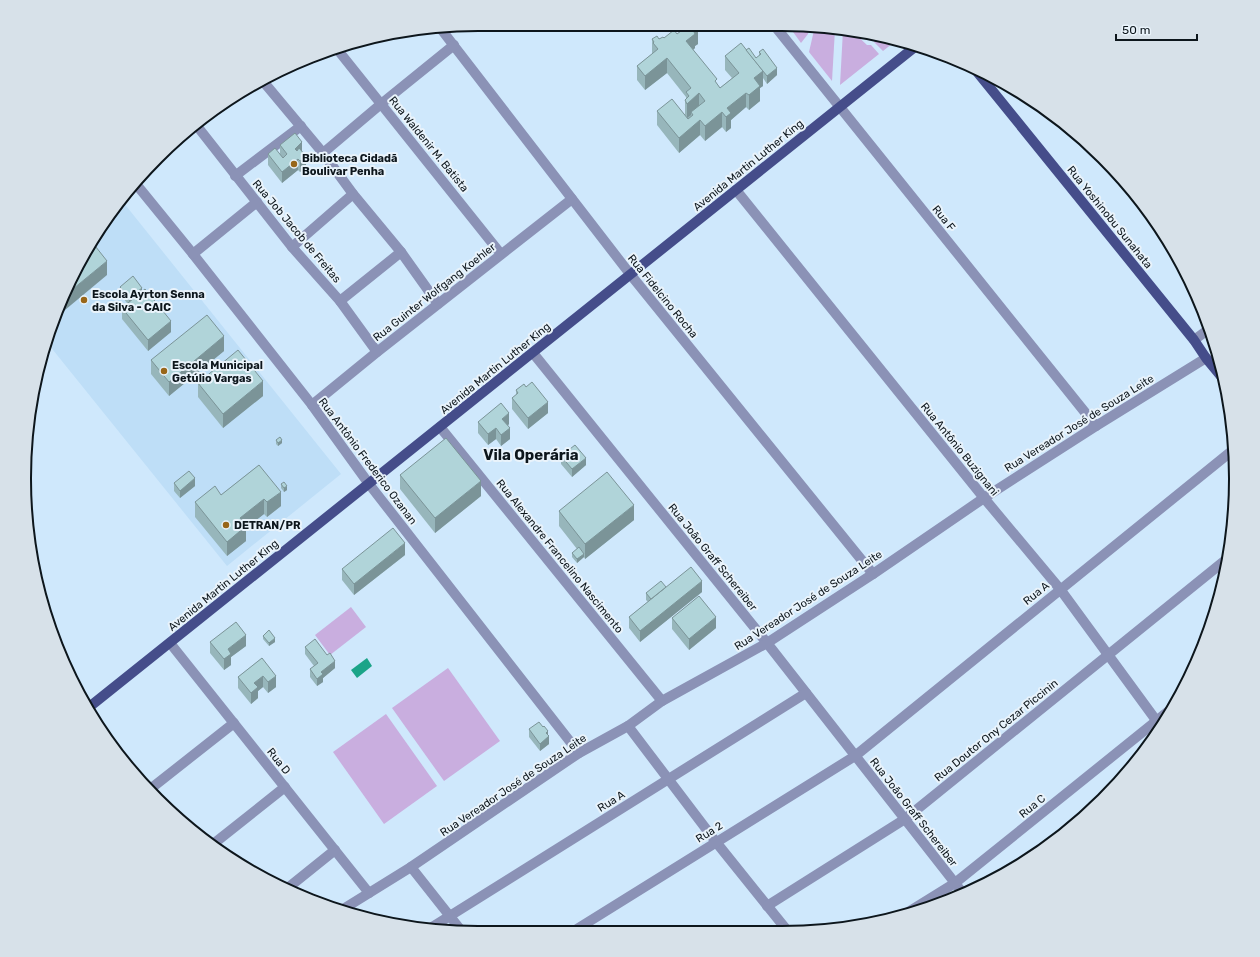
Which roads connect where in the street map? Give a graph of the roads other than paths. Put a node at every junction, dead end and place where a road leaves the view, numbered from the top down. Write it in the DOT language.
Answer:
graph roads {
  1 [pos="779,31"];
  2 [pos="445,32"];
  3 [pos="454,44"];
  4 [pos="911,50"];
  5 [pos="340,53"];
  6 [pos="983,79"];
  7 [pos="266,85"];
  8 [pos="380,104"];
  9 [pos="840,107"];
  10 [pos="301,126"];
  11 [pos="199,129"];
  12 [pos="323,153"];
  13 [pos="235,176"];
  14 [pos="139,187"];
  15 [pos="736,190"];
  16 [pos="353,194"];
  17 [pos="572,199"];
  18 [pos="257,202"];
  19 [pos="292,247"];
  20 [pos="402,252"];
  21 [pos="193,254"];
  22 [pos="502,254"];
  23 [pos="630,274"];
  24 [pos="340,301"];
  25 [pos="438,304"];
  26 [pos="1204,333"];
  27 [pos="1194,340"];
  28 [pos="377,352"];
  29 [pos="533,352"];
  30 [pos="1206,358"];
  31 [pos="1215,369"];
  32 [pos="312,405"];
  33 [pos="1096,426"];
  34 [pos="440,427"];
  35 [pos="1228,454"];
  36 [pos="369,484"];
  37 [pos="984,498"];
  38 [pos="1220,564"];
  39 [pos="873,574"];
  40 [pos="1060,589"];
  41 [pos="170,643"];
  42 [pos="767,644"];
  43 [pos="1108,655"];
  44 [pos="806,693"];
  45 [pos="662,701"];
  46 [pos="92,704"];
  47 [pos="1157,722"];
  48 [pos="234,723"];
  49 [pos="628,726"];
  50 [pos="1153,729"];
  51 [pos="578,753"];
  52 [pos="855,756"];
  53 [pos="668,779"];
  54 [pos="154,787"];
  55 [pos="285,787"];
  56 [pos="905,819"];
  57 [pos="216,841"];
  58 [pos="716,842"];
  59 [pos="335,850"];
  60 [pos="411,867"];
  61 [pos="955,883"];
  62 [pos="292,885"];
  63 [pos="960,889"];
  64 [pos="369,893"];
  65 [pos="924,902"];
  66 [pos="348,906"];
  67 [pos="767,906"];
  68 [pos="450,916"];
  69 [pos="437,924"];
  70 [pos="457,925"];
  71 [pos="582,926"];
  72 [pos="783,926"];
  1 -- 9 [label="street, Rua F"];
  2 -- 3 [label="street, Rua Fidelcino Rocha"];
  3 -- 8 [label="street"];
  3 -- 17 [label="street, Rua Fidelcino Rocha"];
  4 -- 9 [label="main road, Avenida Martin Luther King"];
  5 -- 8 [label="street, Rua Waldenir M. Batista"];
  6 -- 27 [label="main road, Rua Yoshinobu Sunahata"];
  7 -- 10 [label="street"];
  8 -- 12 [label="street"];
  8 -- 22 [label="street, Rua Waldenir M. Batista"];
  9 -- 15 [label="main road, Avenida Martin Luther King"];
  9 -- 33 [label="street, Rua F"];
  10 -- 12 [label="street"];
  10 -- 13 [label="street"];
  11 -- 13 [label="street, Rua Job Jacob de Freitas"];
  12 -- 16 [label="street"];
  13 -- 18 [label="street, Rua Job Jacob de Freitas"];
  14 -- 21 [label="street, Rua Antônio Frederico Ozanan"];
  15 -- 23 [label="main road, Avenida Martin Luther King"];
  15 -- 37 [label="street, Rua Antônio Buzignani"];
  16 -- 19 [label="street"];
  16 -- 20 [label="street"];
  17 -- 22 [label="street, Rua Guinter Wolfgang Koehler"];
  17 -- 23 [label="street, Rua Fidelcino Rocha"];
  18 -- 19 [label="street, Rua Job Jacob de Freitas"];
  18 -- 21 [label="street"];
  19 -- 24 [label="street, Rua Job Jacob de Freitas"];
  20 -- 24 [label="street"];
  20 -- 25 [label="street"];
  21 -- 32 [label="street, Rua Antônio Frederico Ozanan"];
  22 -- 25 [label="street, Rua Guinter Wolfgang Koehler"];
  23 -- 29 [label="main road, Avenida Martin Luther King"];
  23 -- 39 [label="street, Rua Fidelcino Rocha"];
  24 -- 28 [label="street, Rua Job Jacob de Freitas"];
  25 -- 28 [label="street, Rua Guinter Wolfgang Koehler"];
  26 -- 27 [label="street"];
  27 -- 30 [label="main road, Rua Yoshinobu Sunahata"];
  28 -- 32 [label="street, Rua Guinter Wolfgang Koehler"];
  29 -- 34 [label="main road, Avenida Martin Luther King"];
  29 -- 42 [label="street, Rua João Graff Schereiber"];
  30 -- 31 [label="main road, Rua Yoshinobu Sunahata"];
  30 -- 33 [label="street, Rua Vereador José de Souza Leite"];
  32 -- 36 [label="street, Rua Antônio Frederico Ozanan"];
  33 -- 37 [label="street, Rua Vereador José de Souza Leite"];
  34 -- 36 [label="main road, Avenida Martin Luther King"];
  34 -- 45 [label="street, Rua Alexandre Francelino Nascimento"];
  35 -- 40 [label="street, Rua A"];
  36 -- 41 [label="main road, Avenida Martin Luther King"];
  36 -- 51 [label="street, Rua Antônio Frederico Ozanan"];
  37 -- 39 [label="street, Rua Vereador José de Souza Leite"];
  37 -- 40 [label="street, Rua Antônio Buzignani"];
  38 -- 43 [label="street, Rua Doutor Ony Cezar Piccinin"];
  39 -- 42 [label="street, Rua Vereador José de Souza Leite"];
  40 -- 43 [label="street, Rua Antônio Buzignani"];
  40 -- 52 [label="street, Rua A"];
  41 -- 46 [label="main road, Avenida Martin Luther King"];
  41 -- 48 [label="street, Rua D"];
  42 -- 44 [label="street, Rua João Graff Schereiber"];
  42 -- 45 [label="street, Rua Vereador José de Souza Leite"];
  43 -- 47 [label="street, Rua Antônio Buzignani"];
  43 -- 56 [label="street, Rua Doutor Ony Cezar Piccinin"];
  44 -- 52 [label="street, Rua João Graff Schereiber"];
  44 -- 53 [label="street, Rua A"];
  45 -- 49 [label="street, Rua Vereador José de Souza Leite"];
  48 -- 54 [label="street"];
  48 -- 55 [label="street, Rua D"];
  49 -- 51 [label="street, Rua Vereador José de Souza Leite"];
  49 -- 53 [label="street"];
  50 -- 61 [label="street, Rua C"];
  51 -- 60 [label="street, Rua Vereador José de Souza Leite"];
  52 -- 56 [label="street, Rua João Graff Schereiber"];
  52 -- 58 [label="street, Rua 2"];
  53 -- 58 [label="street"];
  53 -- 68 [label="street, Rua A"];
  55 -- 57 [label="street"];
  55 -- 59 [label="street, Rua D"];
  56 -- 61 [label="street, Rua João Graff Schereiber"];
  56 -- 67 [label="street, Rua Doutor Ony Cezar Piccinin"];
  58 -- 67 [label="street"];
  58 -- 71 [label="street, Rua 2"];
  59 -- 62 [label="street"];
  59 -- 64 [label="street, Rua D"];
  60 -- 64 [label="street, Rua Vereador José de Souza Leite"];
  60 -- 68 [label="street"];
  61 -- 63 [label="street, Rua João Graff Schereiber"];
  61 -- 65 [label="street, Rua C"];
  64 -- 66 [label="street, Rua Vereador José de Souza Leite"];
  67 -- 72 [label="street"];
  68 -- 69 [label="street, Rua A"];
  68 -- 70 [label="street"];
}
